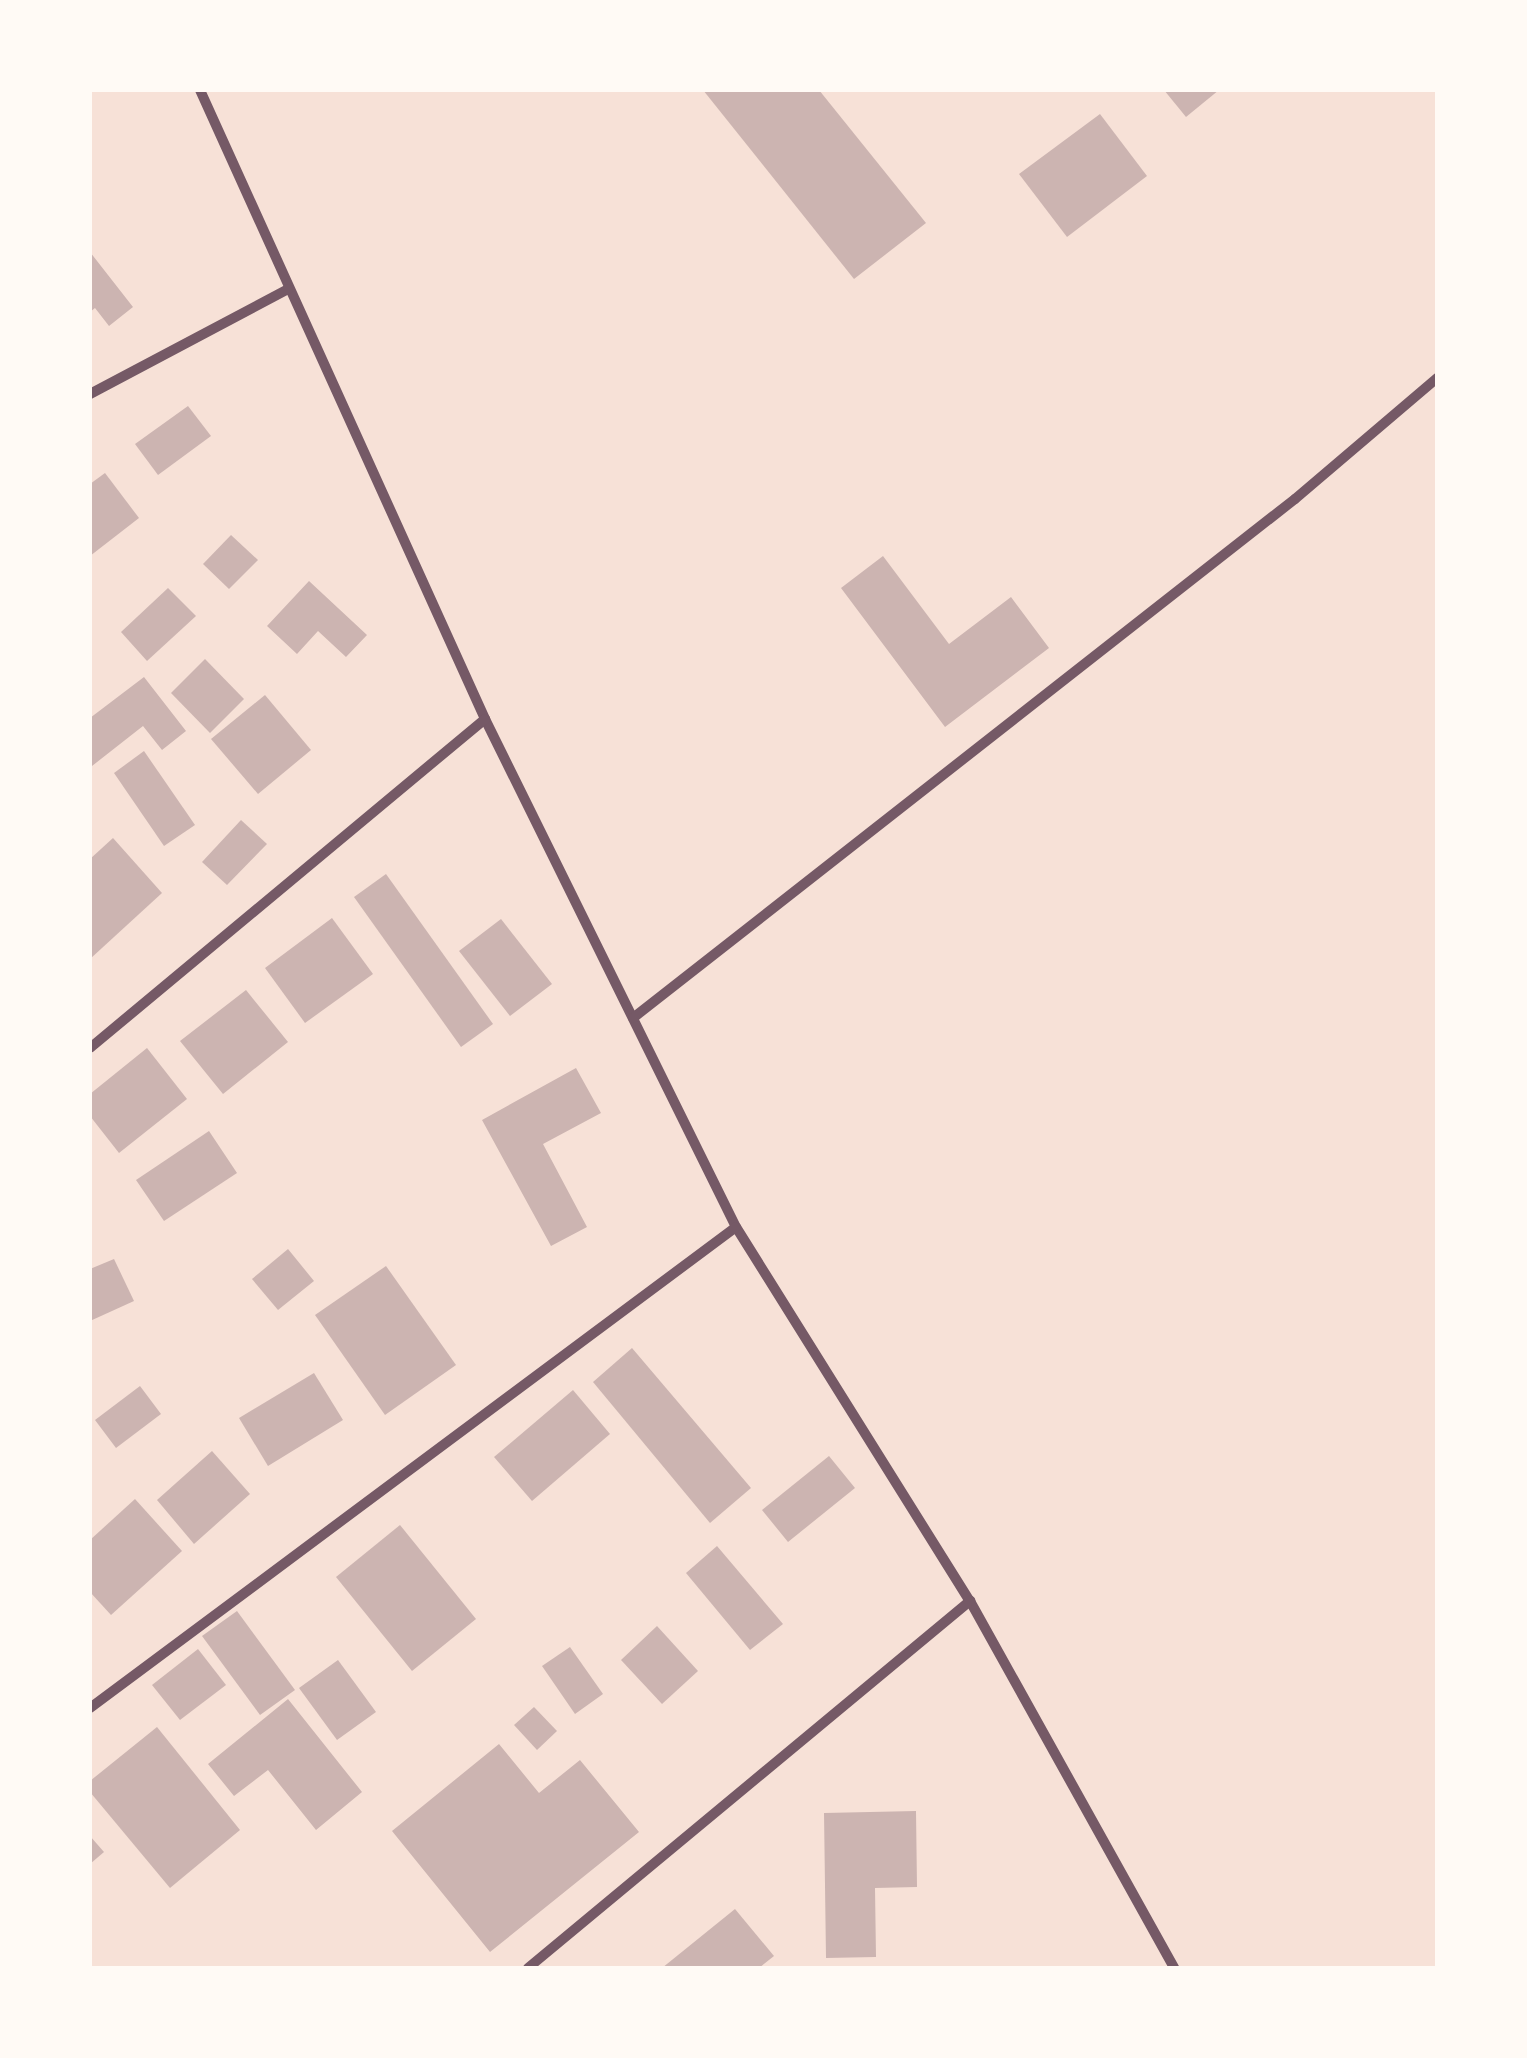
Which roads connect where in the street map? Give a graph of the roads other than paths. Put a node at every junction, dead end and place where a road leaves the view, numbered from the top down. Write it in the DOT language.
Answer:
graph roads {
  1 [pos="200,90"];
  2 [pos="288,289"];
  3 [pos="1437,378"];
  4 [pos="90,394"];
  5 [pos="485,720"];
  6 [pos="633,1018"];
  7 [pos="90,1048"];
  8 [pos="736,1227"];
  9 [pos="970,1601"];
  10 [pos="90,1708"];
  11 [pos="528,1968"];
  12 [pos="1174,1968"];
  1 -- 2 [label="street"];
  2 -- 4 [label="street"];
  2 -- 5 [label="street"];
  3 -- 6 [label="street"];
  5 -- 6 [label="street"];
  5 -- 7 [label="street"];
  6 -- 8 [label="street"];
  8 -- 9 [label="street"];
  8 -- 10 [label="street"];
  9 -- 11 [label="street"];
  9 -- 12 [label="street"];
}
